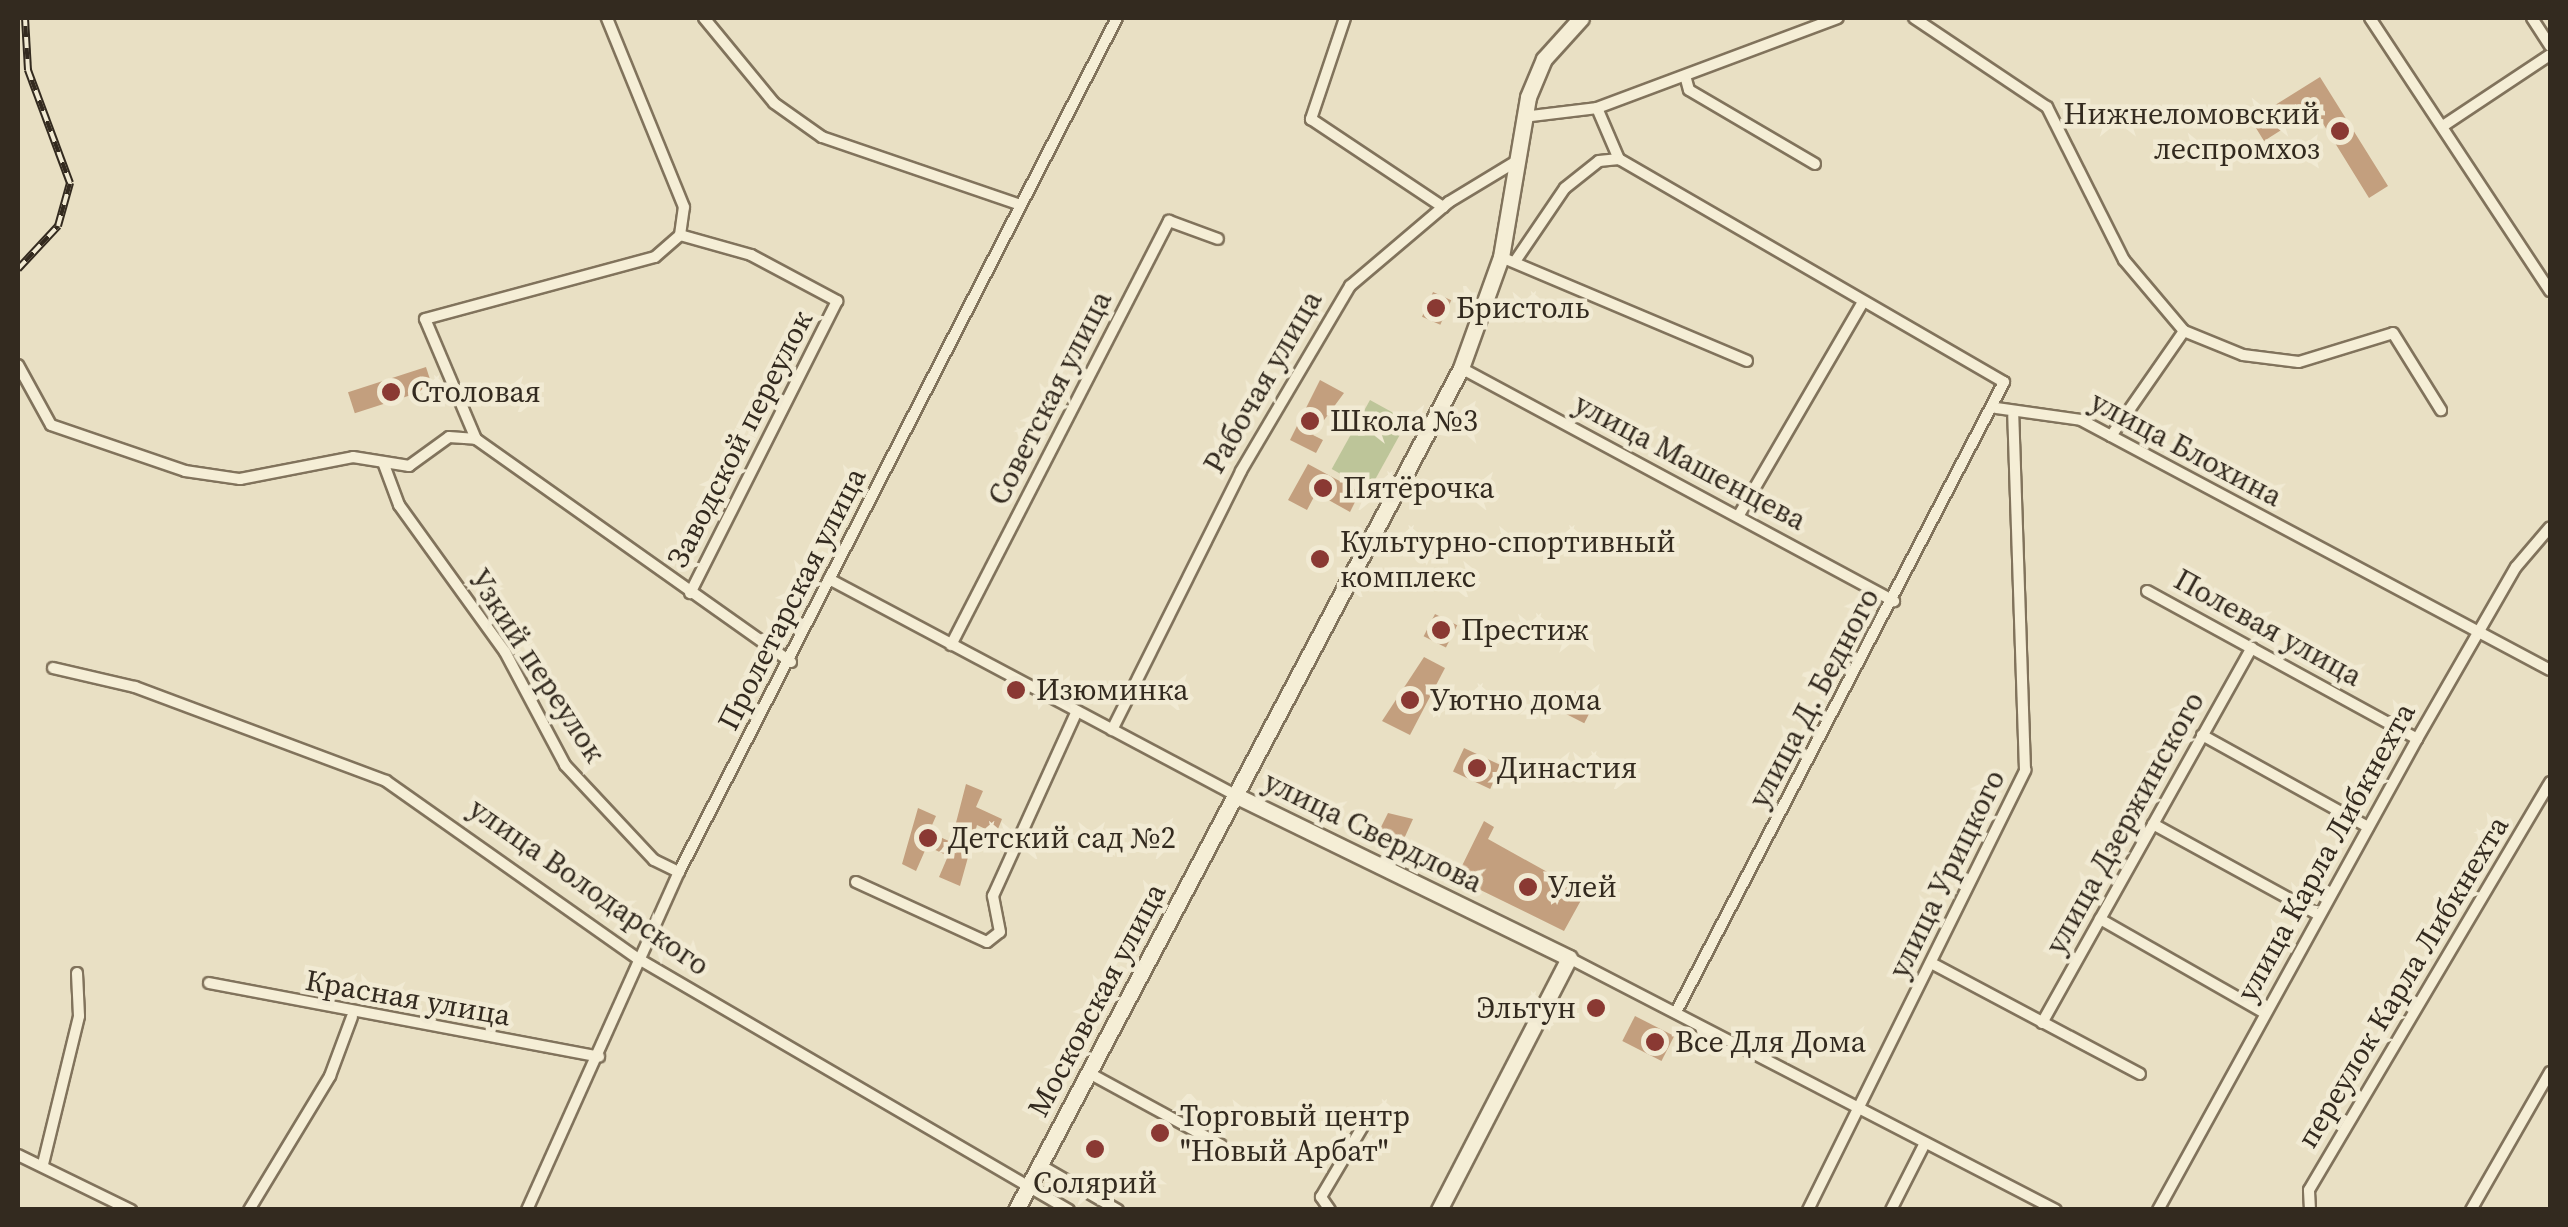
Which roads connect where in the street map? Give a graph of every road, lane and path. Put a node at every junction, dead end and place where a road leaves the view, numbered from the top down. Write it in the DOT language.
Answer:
graph roads {
  1 [pos="607,18"];
  2 [pos="704,18"];
  3 [pos="1117,18"];
  4 [pos="1345,18"];
  5 [pos="1581,18"];
  6 [pos="1838,18"];
  7 [pos="1914,18"];
  8 [pos="2370,18"];
  9 [pos="2532,18"];
  10 [pos="2550,46"];
  11 [pos="2550,56"];
  12 [pos="1686,78"];
  13 [pos="1597,108"];
  14 [pos="1523,117"];
  15 [pos="2443,126"];
  16 [pos="1619,159"];
  17 [pos="1515,162"];
  18 [pos="1815,164"];
  19 [pos="1021,205"];
  20 [pos="1443,207"];
  21 [pos="680,234"];
  22 [pos="1218,239"];
  23 [pos="1508,258"];
  24 [pos="2550,290"];
  25 [pos="1863,302"];
  26 [pos="2184,331"];
  27 [pos="1748,360"];
  28 [pos="18,365"];
  29 [pos="1461,368"];
  30 [pos="1996,408"];
  31 [pos="2440,410"];
  32 [pos="2013,416"];
  33 [pos="2110,436"];
  34 [pos="476,439"];
  35 [pos="383,462"];
  36 [pos="1739,515"];
  37 [pos="2550,527"];
  38 [pos="829,580"];
  39 [pos="2148,590"];
  40 [pos="690,593"];
  41 [pos="1894,601"];
  42 [pos="2479,632"];
  43 [pos="952,644"];
  44 [pos="2252,648"];
  45 [pos="791,662"];
  46 [pos="52,668"];
  47 [pos="2550,670"];
  48 [pos="1078,712"];
  49 [pos="1112,730"];
  50 [pos="2202,735"];
  51 [pos="2417,739"];
  52 [pos="2550,782"];
  53 [pos="1237,796"];
  54 [pos="2153,824"];
  55 [pos="2368,827"];
  56 [pos="679,872"];
  57 [pos="856,882"];
  58 [pos="2319,915"];
  59 [pos="2100,919"];
  60 [pos="638,958"];
  61 [pos="1569,958"];
  62 [pos="1935,965"];
  63 [pos="76,973"];
  64 [pos="209,984"];
  65 [pos="1676,1012"];
  66 [pos="2266,1013"];
  67 [pos="352,1017"];
  68 [pos="2042,1023"];
  69 [pos="599,1057"];
  70 [pos="2550,1072"];
  71 [pos="1089,1073"];
  72 [pos="2140,1074"];
  73 [pos="1860,1108"];
  74 [pos="1363,1126"];
  75 [pos="1925,1143"];
  76 [pos="1221,1145"];
  77 [pos="18,1155"];
  78 [pos="43,1164"];
  79 [pos="1040,1165"];
  80 [pos="1028,1187"];
  81 [pos="131,1210"];
  82 [pos="249,1210"];
  83 [pos="527,1210"];
  84 [pos="1016,1210"];
  85 [pos="1070,1210"];
  86 [pos="1118,1210"];
  87 [pos="1330,1210"];
  88 [pos="1439,1210"];
  89 [pos="1808,1210"];
  90 [pos="1891,1210"];
  91 [pos="2056,1210"];
  92 [pos="2158,1210"];
  93 [pos="2310,1210"];
  94 [pos="2472,1210"];
  1 -- 21 [label="street"];
  2 -- 19 [label="street"];
  3 -- 19 [label="street, Пролетарская улица"];
  4 -- 20 [label="street"];
  5 -- 14 [label="main road"];
  6 -- 12 [label="street"];
  7 -- 26 [label="street"];
  8 -- 15 [label="street"];
  9 -- 10 [label="street"];
  11 -- 15 [label="street"];
  12 -- 13 [label="street"];
  12 -- 18 [label="street"];
  13 -- 14 [label="street"];
  13 -- 16 [label="street"];
  14 -- 17 [label="main road"];
  15 -- 24 [label="street"];
  16 -- 23 [label="street"];
  16 -- 25 [label="street"];
  17 -- 20 [label="street, Рабочая улица"];
  17 -- 23 [label="main road, Московская улица"];
  19 -- 38 [label="street, Пролетарская улица"];
  20 -- 49 [label="street, Рабочая улица"];
  21 -- 34 [label="street"];
  21 -- 40 [label="street, Заводской переулок"];
  22 -- 43 [label="street, Советская улица"];
  23 -- 27 [label="street"];
  23 -- 29 [label="main road, Московская улица"];
  25 -- 30 [label="street"];
  25 -- 36 [label="street"];
  26 -- 31 [label="street"];
  26 -- 33 [label="street"];
  28 -- 35 [label="street"];
  29 -- 36 [label="street, улица Машенцева"];
  29 -- 53 [label="main road, Московская улица"];
  30 -- 32 [label="street, улица Блохина"];
  30 -- 41 [label="street, улица Д. Бедного"];
  32 -- 33 [label="street, улица Блохина"];
  32 -- 62 [label="street, улица Урицкого"];
  33 -- 42 [label="street, улица Блохина"];
  34 -- 35 [label="street"];
  34 -- 40 [label="street"];
  35 -- 56 [label="street, Узкий переулок"];
  36 -- 41 [label="street, улица Машенцева"];
  37 -- 42 [label="street, улица Карла Либкнехта"];
  38 -- 43 [label="street, улица Свердлова"];
  38 -- 45 [label="street, Пролетарская улица"];
  39 -- 44 [label="street, Полевая улица"];
  40 -- 45 [label="street"];
  41 -- 65 [label="street, улица Д. Бедного"];
  42 -- 47 [label="street, улица Блохина"];
  42 -- 51 [label="street, улица Карла Либкнехта"];
  43 -- 48 [label="street, улица Свердлова"];
  44 -- 50 [label="street, улица Дзержинского"];
  44 -- 51 [label="street, Полевая улица"];
  45 -- 56 [label="street, Пролетарская улица"];
  46 -- 60 [label="street, улица Володарского"];
  48 -- 49 [label="street, улица Свердлова"];
  48 -- 57 [label="street"];
  49 -- 53 [label="street, улица Свердлова"];
  50 -- 54 [label="street, улица Дзержинского"];
  50 -- 55 [label="street"];
  51 -- 55 [label="street, улица Карла Либкнехта"];
  52 -- 93 [label="street, переулок Карла Либкнехта"];
  53 -- 61 [label="main road, улица Свердлова"];
  53 -- 71 [label="main road, Московская улица"];
  54 -- 58 [label="street"];
  54 -- 59 [label="street, улица Дзержинского"];
  55 -- 58 [label="street, улица Карла Либкнехта"];
  56 -- 60 [label="street, Пролетарская улица"];
  58 -- 66 [label="street, улица Карла Либкнехта"];
  59 -- 66 [label="street"];
  59 -- 68 [label="street, улица Дзержинского"];
  60 -- 69 [label="street, Пролетарская улица"];
  60 -- 80 [label="street, улица Володарского"];
  61 -- 65 [label="street, улица Свердлова"];
  61 -- 88 [label="main road"];
  62 -- 68 [label="street"];
  62 -- 73 [label="street, улица Урицкого"];
  63 -- 78 [label="street"];
  64 -- 67 [label="street, Красная улица"];
  65 -- 73 [label="street, улица Свердлова"];
  66 -- 92 [label="street, улица Карла Либкнехта"];
  67 -- 69 [label="street, Красная улица"];
  67 -- 82 [label="street"];
  68 -- 72 [label="street"];
  69 -- 83 [label="street, Пролетарская улица"];
  70 -- 94 [label="street"];
  71 -- 76 [label="street"];
  71 -- 79 [label="main road, Московская улица"];
  73 -- 75 [label="street, улица Свердлова"];
  73 -- 89 [label="street, улица Урицкого"];
  74 -- 87 [label="street"];
  75 -- 90 [label="street"];
  75 -- 91 [label="street, улица Свердлова"];
  77 -- 78 [label="street"];
  78 -- 81 [label="street"];
  79 -- 80 [label="main road, Московская улица"];
  79 -- 86 [label="street"];
  80 -- 84 [label="main road, Московская улица"];
  80 -- 85 [label="street, улица Володарского"];
}
